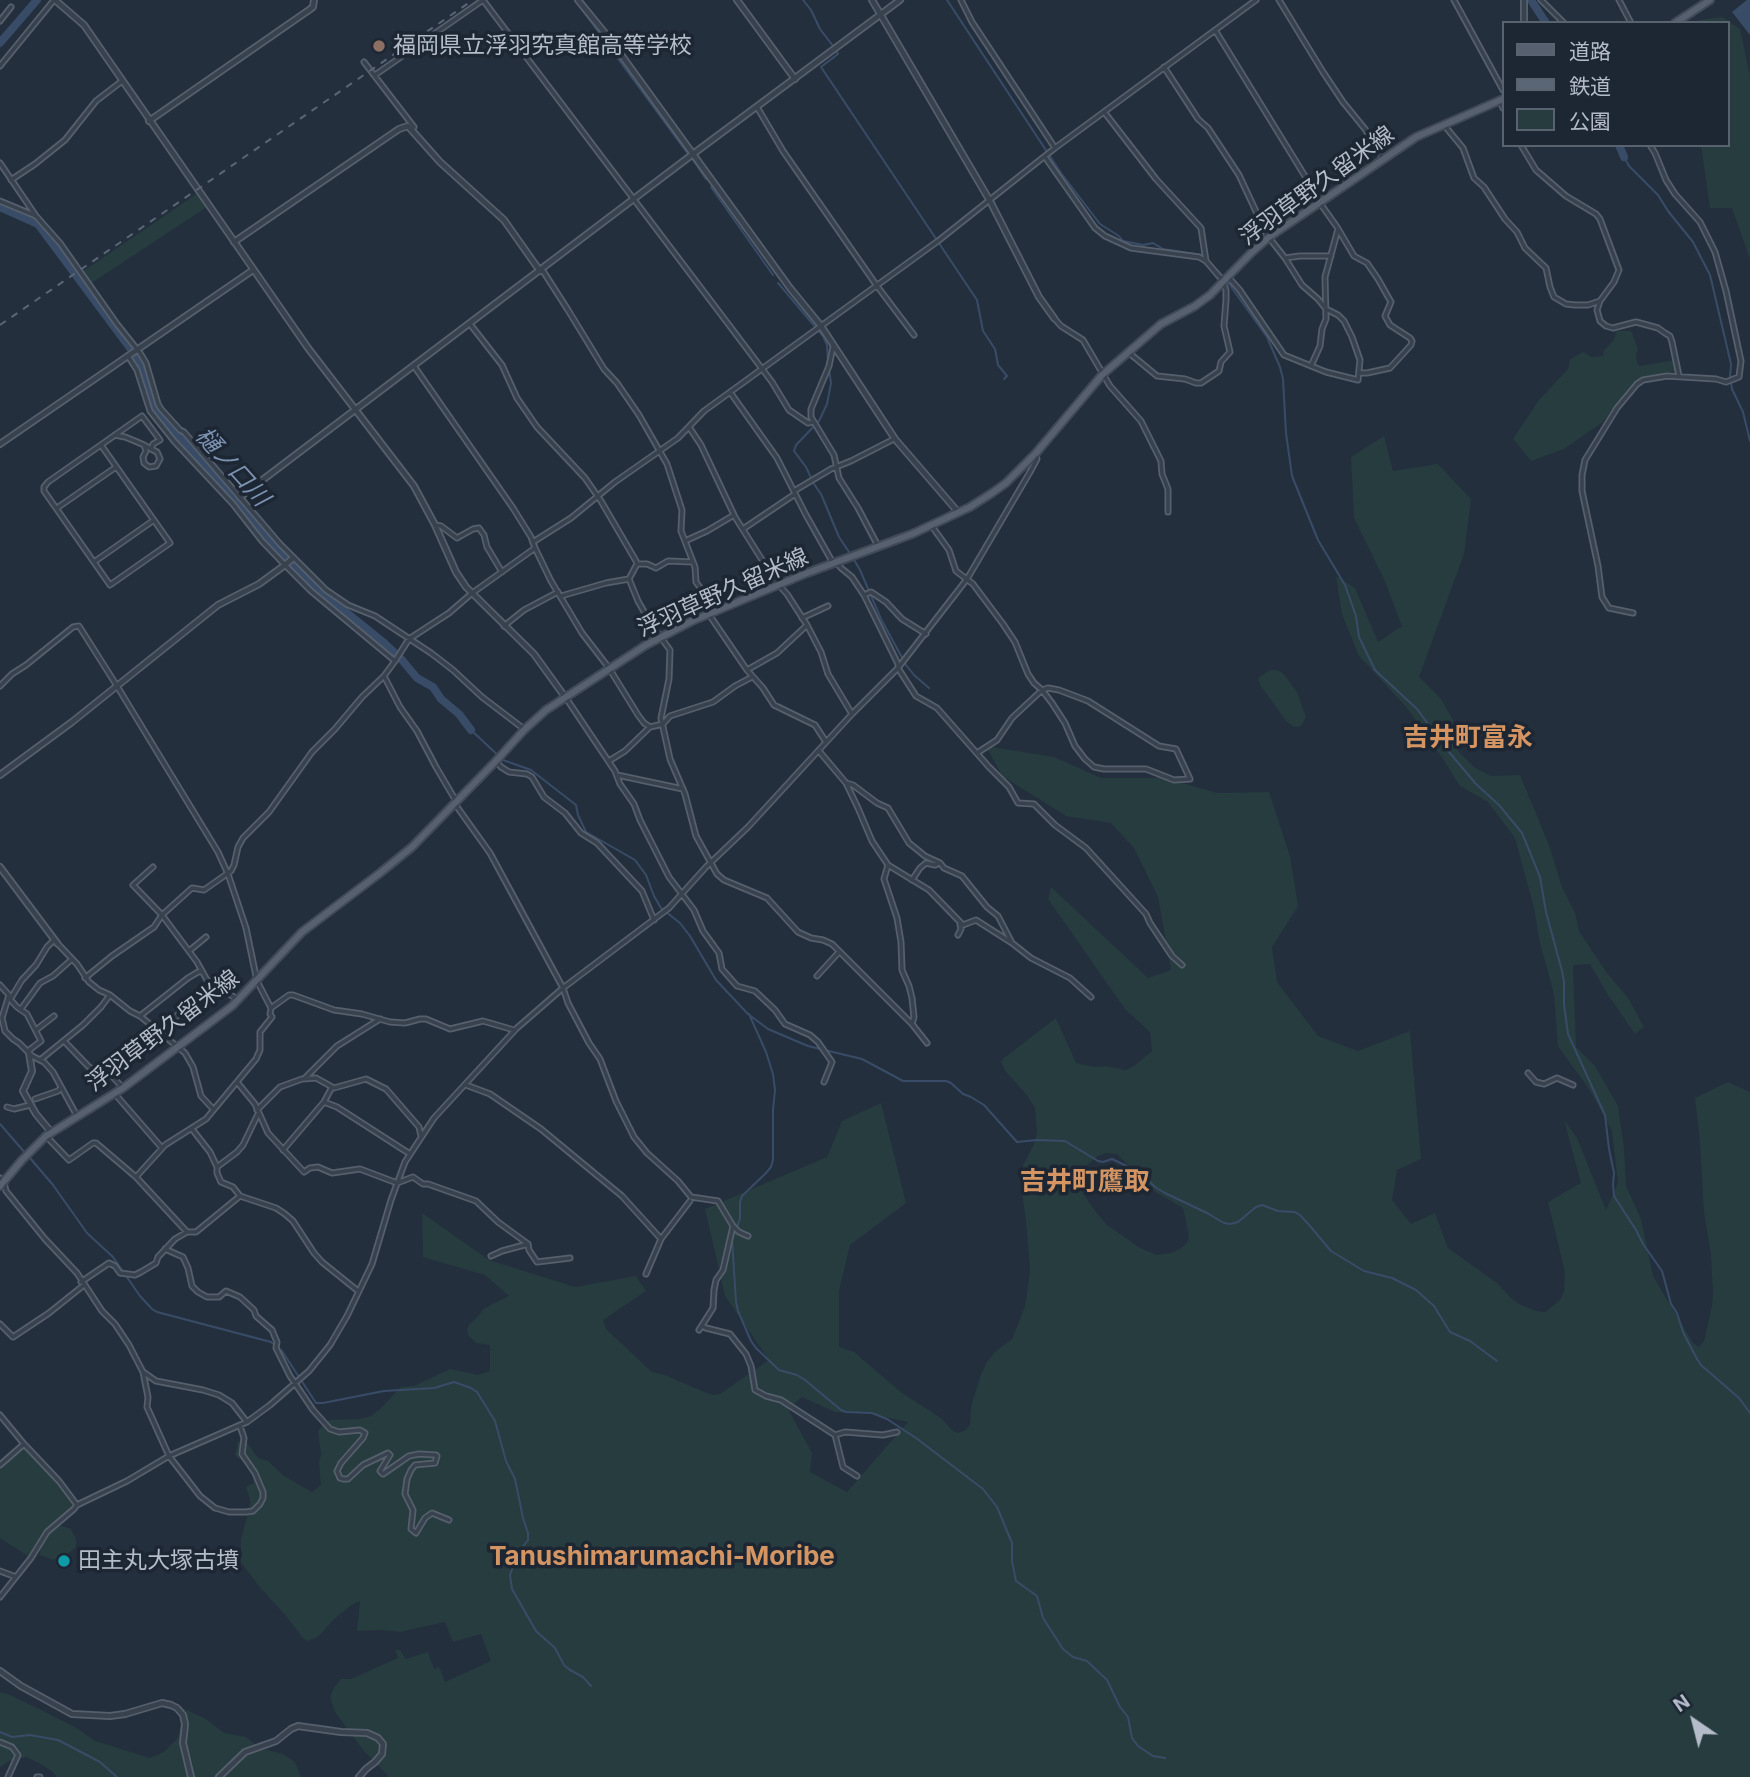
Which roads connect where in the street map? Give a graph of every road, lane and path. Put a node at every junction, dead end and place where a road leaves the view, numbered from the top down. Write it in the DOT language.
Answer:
graph roads {
  1 [pos="54,0"];
  2 [pos="314,0"];
  3 [pos="483,0"];
  4 [pos="578,0"];
  5 [pos="737,0"];
  6 [pos="872,0"];
  7 [pos="900,0"];
  8 [pos="961,0"];
  9 [pos="1256,0"];
  10 [pos="1279,0"];
  11 [pos="1454,0"];
  12 [pos="1524,0"];
  13 [pos="1541,0"];
  14 [pos="1619,0"];
  15 [pos="1708,1"];
  16 [pos="11,7"];
  17 [pos="881,15"];
  18 [pos="0,21"];
  19 [pos="1524,21"];
  20 [pos="1562,21"];
  21 [pos="1630,21"];
  22 [pos="1678,21"];
  23 [pos="1215,30"];
  24 [pos="364,62"];
  25 [pos="0,66"];
  26 [pos="1164,67"];
  27 [pos="375,75"];
  28 [pos="795,79"];
  29 [pos="122,81"];
  30 [pos="1502,88"];
  31 [pos="1502,100"];
  32 [pos="757,107"];
  33 [pos="1104,112"];
  34 [pos="149,121"];
  35 [pos="1444,124"];
  36 [pos="412,129"];
  37 [pos="1522,147"];
  38 [pos="1651,147"];
  39 [pos="1055,148"];
  40 [pos="693,154"];
  41 [pos="1045,157"];
  42 [pos="1383,159"];
  43 [pos="0,163"];
  44 [pos="12,180"];
  45 [pos="634,200"];
  46 [pos="0,201"];
  47 [pos="990,201"];
  48 [pos="1320,202"];
  49 [pos="36,216"];
  50 [pos="1338,227"];
  51 [pos="1269,237"];
  52 [pos="234,242"];
  53 [pos="1331,256"];
  54 [pos="1285,258"];
  55 [pos="1206,261"];
  56 [pos="253,270"];
  57 [pos="540,271"];
  58 [pos="1226,278"];
  59 [pos="877,286"];
  60 [pos="1600,301"];
  61 [pos="1326,309"];
  62 [pos="1054,318"];
  63 [pos="470,324"];
  64 [pos="819,328"];
  65 [pos="914,335"];
  66 [pos="834,345"];
  67 [pos="136,350"];
  68 [pos="1128,352"];
  69 [pos="129,355"];
  70 [pos="414,366"];
  71 [pos="1311,366"];
  72 [pos="762,369"];
  73 [pos="1359,373"];
  74 [pos="1102,375"];
  75 [pos="1679,376"];
  76 [pos="153,392"];
  77 [pos="730,392"];
  78 [pos="145,394"];
  79 [pos="355,410"];
  80 [pos="815,424"];
  81 [pos="689,427"];
  82 [pos="115,435"];
  83 [pos="895,439"];
  84 [pos="0,444"];
  85 [pos="101,445"];
  86 [pos="144,445"];
  87 [pos="151,449"];
  88 [pos="660,451"];
  89 [pos="1036,453"];
  90 [pos="116,467"];
  91 [pos="836,467"];
  92 [pos="217,471"];
  93 [pos="209,477"];
  94 [pos="795,493"];
  95 [pos="597,496"];
  96 [pos="240,497"];
  97 [pos="57,509"];
  98 [pos="958,512"];
  99 [pos="1168,512"];
  100 [pos="734,515"];
  101 [pos="154,520"];
  102 [pos="435,525"];
  103 [pos="932,526"];
  104 [pos="743,529"];
  105 [pos="685,541"];
  106 [pos="533,542"];
  107 [pos="878,547"];
  108 [pos="535,548"];
  109 [pos="292,558"];
  110 [pos="93,562"];
  111 [pos="693,562"];
  112 [pos="835,562"];
  113 [pos="637,564"];
  114 [pos="286,565"];
  115 [pos="502,572"];
  116 [pos="629,579"];
  117 [pos="967,579"];
  118 [pos="779,585"];
  119 [pos="868,593"];
  120 [pos="471,594"];
  121 [pos="560,594"];
  122 [pos="828,606"];
  123 [pos="716,610"];
  124 [pos="708,613"];
  125 [pos="1633,613"];
  126 [pos="802,618"];
  127 [pos="807,625"];
  128 [pos="504,626"];
  129 [pos="926,634"];
  130 [pos="661,636"];
  131 [pos="409,639"];
  132 [pos="395,660"];
  133 [pos="609,668"];
  134 [pos="898,668"];
  135 [pos="747,670"];
  136 [pos="384,676"];
  137 [pos="752,677"];
  138 [pos="0,685"];
  139 [pos="117,686"];
  140 [pos="1042,690"];
  141 [pos="566,698"];
  142 [pos="852,714"];
  143 [pos="663,724"];
  144 [pos="650,727"];
  145 [pos="524,730"];
  146 [pos="827,742"];
  147 [pos="819,751"];
  148 [pos="977,752"];
  149 [pos="498,758"];
  150 [pos="609,761"];
  151 [pos="0,775"];
  152 [pos="617,775"];
  153 [pos="845,783"];
  154 [pos="683,789"];
  155 [pos="456,803"];
  156 [pos="711,862"];
  157 [pos="940,863"];
  158 [pos="888,865"];
  159 [pos="0,867"];
  160 [pos="153,867"];
  161 [pos="228,874"];
  162 [pos="912,880"];
  163 [pos="682,895"];
  164 [pos="162,915"];
  165 [pos="655,920"];
  166 [pos="960,922"];
  167 [pos="958,935"];
  168 [pos="206,937"];
  169 [pos="55,941"];
  170 [pos="1012,943"];
  171 [pos="189,951"];
  172 [pos="839,952"];
  173 [pos="72,960"];
  174 [pos="1182,965"];
  175 [pos="202,971"];
  176 [pos="817,976"];
  177 [pos="85,978"];
  178 [pos="257,981"];
  179 [pos="0,985"];
  180 [pos="563,988"];
  181 [pos="110,995"];
  182 [pos="1091,997"];
  183 [pos="9,998"];
  184 [pos="192,999"];
  185 [pos="239,1000"];
  186 [pos="271,1008"];
  187 [pos="21,1009"];
  188 [pos="54,1016"];
  189 [pos="140,1016"];
  190 [pos="380,1019"];
  191 [pos="912,1024"];
  192 [pos="36,1030"];
  193 [pos="514,1031"];
  194 [pos="163,1034"];
  195 [pos="64,1041"];
  196 [pos="927,1042"];
  197 [pos="178,1047"];
  198 [pos="29,1052"];
  199 [pos="40,1060"];
  200 [pos="1528,1073"];
  201 [pos="302,1079"];
  202 [pos="237,1082"];
  203 [pos="824,1082"];
  204 [pos="466,1085"];
  205 [pos="1573,1086"];
  206 [pos="332,1087"];
  207 [pos="61,1088"];
  208 [pos="123,1088"];
  209 [pos="115,1094"];
  210 [pos="35,1099"];
  211 [pos="324,1101"];
  212 [pos="30,1105"];
  213 [pos="8,1107"];
  214 [pos="213,1109"];
  215 [pos="258,1111"];
  216 [pos="77,1116"];
  217 [pos="191,1128"];
  218 [pos="49,1134"];
  219 [pos="421,1136"];
  220 [pos="162,1148"];
  221 [pos="283,1150"];
  222 [pos="410,1153"];
  223 [pos="217,1167"];
  224 [pos="136,1177"];
  225 [pos="1,1182"];
  226 [pos="397,1183"];
  227 [pos="240,1196"];
  228 [pos="690,1201"];
  229 [pos="733,1226"];
  230 [pos="187,1232"];
  231 [pos="748,1236"];
  232 [pos="662,1239"];
  233 [pos="528,1244"];
  234 [pos="165,1249"];
  235 [pos="491,1256"];
  236 [pos="570,1258"];
  237 [pos="646,1274"];
  238 [pos="83,1283"];
  239 [pos="358,1291"];
  240 [pos="0,1324"];
  241 [pos="143,1372"];
  242 [pos="295,1384"];
  243 [pos="0,1416"];
  244 [pos="247,1422"];
  245 [pos="240,1426"];
  246 [pos="897,1432"];
  247 [pos="835,1435"];
  248 [pos="24,1444"];
  249 [pos="169,1456"];
  250 [pos="0,1465"];
  251 [pos="857,1476"];
  252 [pos="77,1505"];
  253 [pos="449,1520"];
  254 [pos="0,1571"];
  255 [pos="16,1577"];
  256 [pos="0,1597"];
  257 [pos="0,1671"];
  258 [pos="0,1742"];
  259 [pos="8,1777"];
  260 [pos="191,1777"];
  261 [pos="219,1777"];
  262 [pos="359,1777"];
  1 -- 25 [label="street"];
  1 -- 29 [label="street"];
  2 -- 34 [label="street"];
  3 -- 27 [label="street"];
  3 -- 45 [label="street"];
  4 -- 40 [label="street"];
  5 -- 28 [label="street"];
  6 -- 17 [label="street"];
  7 -- 17 [label="street"];
  8 -- 39 [label="street"];
  9 -- 23 [label="street"];
  10 -- 42 [label="street"];
  11 -- 30 [label="street"];
  12 -- 19 [label="street"];
  13 -- 20 [label="street"];
  14 -- 21 [label="street"];
  15 -- 22 [label="main road"];
  16 -- 18 [label="street"];
  17 -- 28 [label="street"];
  17 -- 47 [label="street"];
  23 -- 26 [label="street"];
  23 -- 48 [label="street"];
  24 -- 27 [label="street"];
  26 -- 33 [label="street"];
  26 -- 51 [label="street"];
  27 -- 36 [label="street"];
  28 -- 32 [label="street"];
  29 -- 34 [label="street"];
  29 -- 44 [label="street"];
  31 -- 35 [label="main road, 浮羽草野久留米線"];
  32 -- 40 [label="street"];
  32 -- 59 [label="street"];
  33 -- 39 [label="street"];
  33 -- 55 [label="street"];
  34 -- 52 [label="street"];
  35 -- 42 [label="main road, 浮羽草野久留米線"];
  35 -- 60 [label="street"];
  36 -- 52 [label="street"];
  36 -- 57 [label="street"];
  37 -- 60 [label="street"];
  38 -- 75 [label="street"];
  39 -- 41 [label="street"];
  40 -- 45 [label="street"];
  40 -- 64 [label="street"];
  41 -- 47 [label="street"];
  41 -- 55 [label="street"];
  42 -- 48 [label="main road, 浮羽草野久留米線"];
  43 -- 44 [label="street"];
  44 -- 49 [label="street"];
  45 -- 57 [label="street"];
  45 -- 72 [label="street"];
  46 -- 49 [label="street"];
  47 -- 59 [label="street"];
  47 -- 62 [label="street"];
  48 -- 50 [label="street"];
  48 -- 51 [label="main road, 浮羽草野久留米線"];
  49 -- 67 [label="street"];
  50 -- 53 [label="street"];
  50 -- 73 [label="street"];
  51 -- 54 [label="street"];
  51 -- 58 [label="main road, 浮羽草野久留米線"];
  52 -- 56 [label="street"];
  53 -- 54 [label="street"];
  53 -- 61 [label="street"];
  54 -- 61 [label="street"];
  55 -- 58 [label="street"];
  56 -- 67 [label="street"];
  56 -- 79 [label="street"];
  57 -- 63 [label="street"];
  57 -- 88 [label="street"];
  58 -- 68 [label="main road, 浮羽草野久留米線"];
  58 -- 68 [label="street"];
  58 -- 71 [label="street"];
  59 -- 64 [label="street"];
  59 -- 65 [label="street"];
  60 -- 75 [label="street"];
  61 -- 71 [label="street"];
  61 -- 73 [label="street"];
  62 -- 74 [label="street"];
  63 -- 70 [label="street"];
  63 -- 95 [label="street"];
  64 -- 66 [label="street"];
  64 -- 72 [label="street"];
  66 -- 80 [label="street"];
  66 -- 83 [label="street"];
  67 -- 69 [label="street"];
  67 -- 76 [label="street"];
  68 -- 74 [label="main road, 浮羽草野久留米線"];
  69 -- 78 [label="street"];
  69 -- 84 [label="street"];
  70 -- 79 [label="street"];
  70 -- 106 [label="street"];
  71 -- 73 [label="street"];
  72 -- 77 [label="street"];
  72 -- 80 [label="street"];
  74 -- 89 [label="main road, 浮羽草野久留米線"];
  74 -- 99 [label="street"];
  75 -- 125 [label="street"];
  76 -- 78 [label="street"];
  76 -- 92 [label="street"];
  77 -- 81 [label="street"];
  77 -- 94 [label="street"];
  78 -- 93 [label="street"];
  79 -- 96 [label="street"];
  79 -- 102 [label="street"];
  80 -- 91 [label="street"];
  81 -- 88 [label="street"];
  81 -- 100 [label="street"];
  82 -- 85 [label="street"];
  82 -- 86 [label="street"];
  82 -- 87 [label="street"];
  83 -- 91 [label="street"];
  83 -- 98 [label="street"];
  85 -- 90 [label="street"];
  85 -- 97 [label="street"];
  86 -- 87 [label="street"];
  86 -- 87 [label="street"];
  88 -- 95 [label="street"];
  88 -- 105 [label="street"];
  89 -- 98 [label="main road, 浮羽草野久留米線"];
  89 -- 117 [label="street"];
  90 -- 97 [label="street"];
  90 -- 101 [label="street"];
  91 -- 94 [label="street"];
  91 -- 107 [label="street"];
  92 -- 93 [label="street"];
  92 -- 96 [label="street"];
  93 -- 114 [label="street"];
  94 -- 104 [label="street"];
  94 -- 112 [label="street"];
  95 -- 106 [label="street"];
  95 -- 113 [label="street"];
  96 -- 109 [label="street"];
  97 -- 110 [label="street"];
  98 -- 103 [label="main road, 浮羽草野久留米線"];
  100 -- 104 [label="street"];
  100 -- 105 [label="street"];
  101 -- 110 [label="street"];
  101 -- 110 [label="street"];
  102 -- 115 [label="street"];
  102 -- 120 [label="street"];
  103 -- 107 [label="main road, 浮羽草野久留米線"];
  103 -- 117 [label="street"];
  104 -- 118 [label="street"];
  105 -- 111 [label="street"];
  106 -- 108 [label="street"];
  107 -- 112 [label="main road, 浮羽草野久留米線"];
  108 -- 115 [label="street"];
  108 -- 121 [label="street"];
  109 -- 114 [label="street"];
  109 -- 131 [label="street"];
  111 -- 113 [label="street"];
  111 -- 123 [label="street"];
  112 -- 118 [label="main road, 浮羽草野久留米線"];
  112 -- 119 [label="street"];
  113 -- 116 [label="street"];
  114 -- 132 [label="street"];
  114 -- 139 [label="street"];
  115 -- 120 [label="street"];
  116 -- 121 [label="street"];
  116 -- 130 [label="street"];
  117 -- 129 [label="street"];
  117 -- 140 [label="street"];
  118 -- 123 [label="main road, 浮羽草野久留米線"];
  118 -- 126 [label="street"];
  119 -- 129 [label="street"];
  119 -- 134 [label="street"];
  120 -- 128 [label="street"];
  120 -- 131 [label="street"];
  121 -- 128 [label="street"];
  121 -- 133 [label="street"];
  122 -- 126 [label="street"];
  123 -- 124 [label="main road, 浮羽草野久留米線"];
  124 -- 130 [label="main road, 浮羽草野久留米線"];
  124 -- 135 [label="street"];
  126 -- 127 [label="street"];
  127 -- 135 [label="street"];
  127 -- 142 [label="street"];
  128 -- 141 [label="street"];
  129 -- 134 [label="street"];
  130 -- 133 [label="main road, 浮羽草野久留米線"];
  130 -- 143 [label="street"];
  131 -- 132 [label="street"];
  131 -- 145 [label="street"];
  132 -- 136 [label="street"];
  133 -- 141 [label="main road, 浮羽草野久留米線"];
  133 -- 144 [label="street"];
  134 -- 142 [label="street"];
  134 -- 148 [label="street"];
  135 -- 137 [label="street"];
  136 -- 155 [label="street"];
  136 -- 161 [label="street"];
  137 -- 143 [label="street"];
  137 -- 146 [label="street"];
  138 -- 139 [label="street"];
  139 -- 151 [label="street"];
  139 -- 161 [label="street"];
  140 -- 140 [label="street"];
  140 -- 148 [label="street"];
  141 -- 145 [label="main road, 浮羽草野久留米線"];
  141 -- 150 [label="street"];
  142 -- 146 [label="street"];
  143 -- 144 [label="street"];
  143 -- 154 [label="street"];
  144 -- 150 [label="street"];
  145 -- 149 [label="main road, 浮羽草野久留米線"];
  146 -- 147 [label="street"];
  147 -- 153 [label="street"];
  147 -- 156 [label="street"];
  148 -- 174 [label="street"];
  149 -- 155 [label="main road, 浮羽草野久留米線"];
  149 -- 165 [label="street"];
  150 -- 152 [label="street"];
  152 -- 154 [label="street"];
  152 -- 163 [label="street"];
  153 -- 157 [label="street"];
  153 -- 158 [label="street"];
  154 -- 156 [label="street"];
  155 -- 178 [label="main road, 浮羽草野久留米線"];
  155 -- 180 [label="street"];
  156 -- 163 [label="street"];
  156 -- 172 [label="street"];
  157 -- 162 [label="street"];
  157 -- 170 [label="street"];
  158 -- 162 [label="street"];
  158 -- 191 [label="street"];
  159 -- 169 [label="street"];
  160 -- 164 [label="street"];
  161 -- 164 [label="street"];
  161 -- 178 [label="street"];
  162 -- 166 [label="street"];
  163 -- 165 [label="street"];
  163 -- 203 [label="street"];
  164 -- 171 [label="street"];
  164 -- 177 [label="street"];
  165 -- 180 [label="street"];
  166 -- 167 [label="street"];
  166 -- 170 [label="street"];
  168 -- 171 [label="street"];
  169 -- 173 [label="street"];
  169 -- 183 [label="street"];
  170 -- 182 [label="street"];
  171 -- 175 [label="street"];
  172 -- 176 [label="street"];
  172 -- 191 [label="street"];
  173 -- 177 [label="street"];
  173 -- 187 [label="street"];
  175 -- 185 [label="street"];
  175 -- 189 [label="street"];
  177 -- 181 [label="street"];
  178 -- 185 [label="main road, 浮羽草野久留米線"];
  178 -- 186 [label="street"];
  179 -- 183 [label="street"];
  180 -- 193 [label="street"];
  180 -- 229 [label="street"];
  181 -- 189 [label="street"];
  181 -- 195 [label="street"];
  183 -- 187 [label="street"];
  183 -- 198 [label="street"];
  184 -- 194 [label="street"];
  185 -- 197 [label="main road, 浮羽草野久留米線"];
  186 -- 190 [label="street"];
  186 -- 202 [label="street"];
  187 -- 192 [label="street"];
  188 -- 192 [label="street"];
  189 -- 194 [label="street"];
  190 -- 193 [label="street"];
  190 -- 201 [label="street"];
  191 -- 196 [label="street"];
  192 -- 198 [label="street"];
  193 -- 204 [label="street"];
  194 -- 197 [label="street"];
  195 -- 199 [label="street"];
  195 -- 208 [label="street"];
  197 -- 208 [label="main road, 浮羽草野久留米線"];
  197 -- 214 [label="street"];
  198 -- 199 [label="street"];
  198 -- 212 [label="street"];
  199 -- 207 [label="street"];
  200 -- 205 [label="street"];
  201 -- 206 [label="street"];
  201 -- 215 [label="street"];
  202 -- 214 [label="street"];
  202 -- 215 [label="street"];
  204 -- 219 [label="street"];
  204 -- 232 [label="street"];
  206 -- 211 [label="street"];
  206 -- 219 [label="street"];
  207 -- 210 [label="street"];
  207 -- 216 [label="street"];
  208 -- 209 [label="main road, 浮羽草野久留米線"];
  209 -- 216 [label="main road, 浮羽草野久留米線"];
  209 -- 220 [label="street"];
  211 -- 221 [label="street"];
  211 -- 222 [label="street"];
  212 -- 213 [label="street"];
  212 -- 218 [label="street"];
  214 -- 217 [label="street"];
  215 -- 221 [label="street"];
  215 -- 223 [label="street"];
  216 -- 218 [label="main road, 浮羽草野久留米線"];
  217 -- 220 [label="street"];
  217 -- 223 [label="street"];
  218 -- 224 [label="street"];
  218 -- 225 [label="main road, 浮羽草野久留米線"];
  219 -- 222 [label="street"];
  220 -- 224 [label="street"];
  221 -- 226 [label="street"];
  222 -- 226 [label="street"];
  223 -- 227 [label="street"];
  224 -- 230 [label="street"];
  225 -- 238 [label="street"];
  226 -- 233 [label="street"];
  226 -- 239 [label="street"];
  227 -- 230 [label="street"];
  227 -- 239 [label="street"];
  228 -- 232 [label="street"];
  229 -- 231 [label="street"];
  229 -- 247 [label="street"];
  230 -- 234 [label="street"];
  232 -- 237 [label="street"];
  233 -- 235 [label="street"];
  233 -- 236 [label="street"];
  234 -- 238 [label="street"];
  234 -- 242 [label="street"];
  238 -- 240 [label="street"];
  238 -- 241 [label="street"];
  239 -- 242 [label="street"];
  241 -- 244 [label="street"];
  241 -- 249 [label="street"];
  242 -- 244 [label="street"];
  242 -- 253 [label="street"];
  243 -- 248 [label="street"];
  244 -- 245 [label="street"];
  245 -- 249 [label="street"];
  245 -- 249 [label="street"];
  246 -- 247 [label="street"];
  247 -- 251 [label="street"];
  248 -- 250 [label="street"];
  248 -- 252 [label="street"];
  249 -- 252 [label="street"];
  252 -- 255 [label="street"];
  254 -- 255 [label="street"];
  255 -- 256 [label="street"];
  257 -- 260 [label="street"];
  258 -- 259 [label="street"];
  261 -- 262 [label="street"];
}
